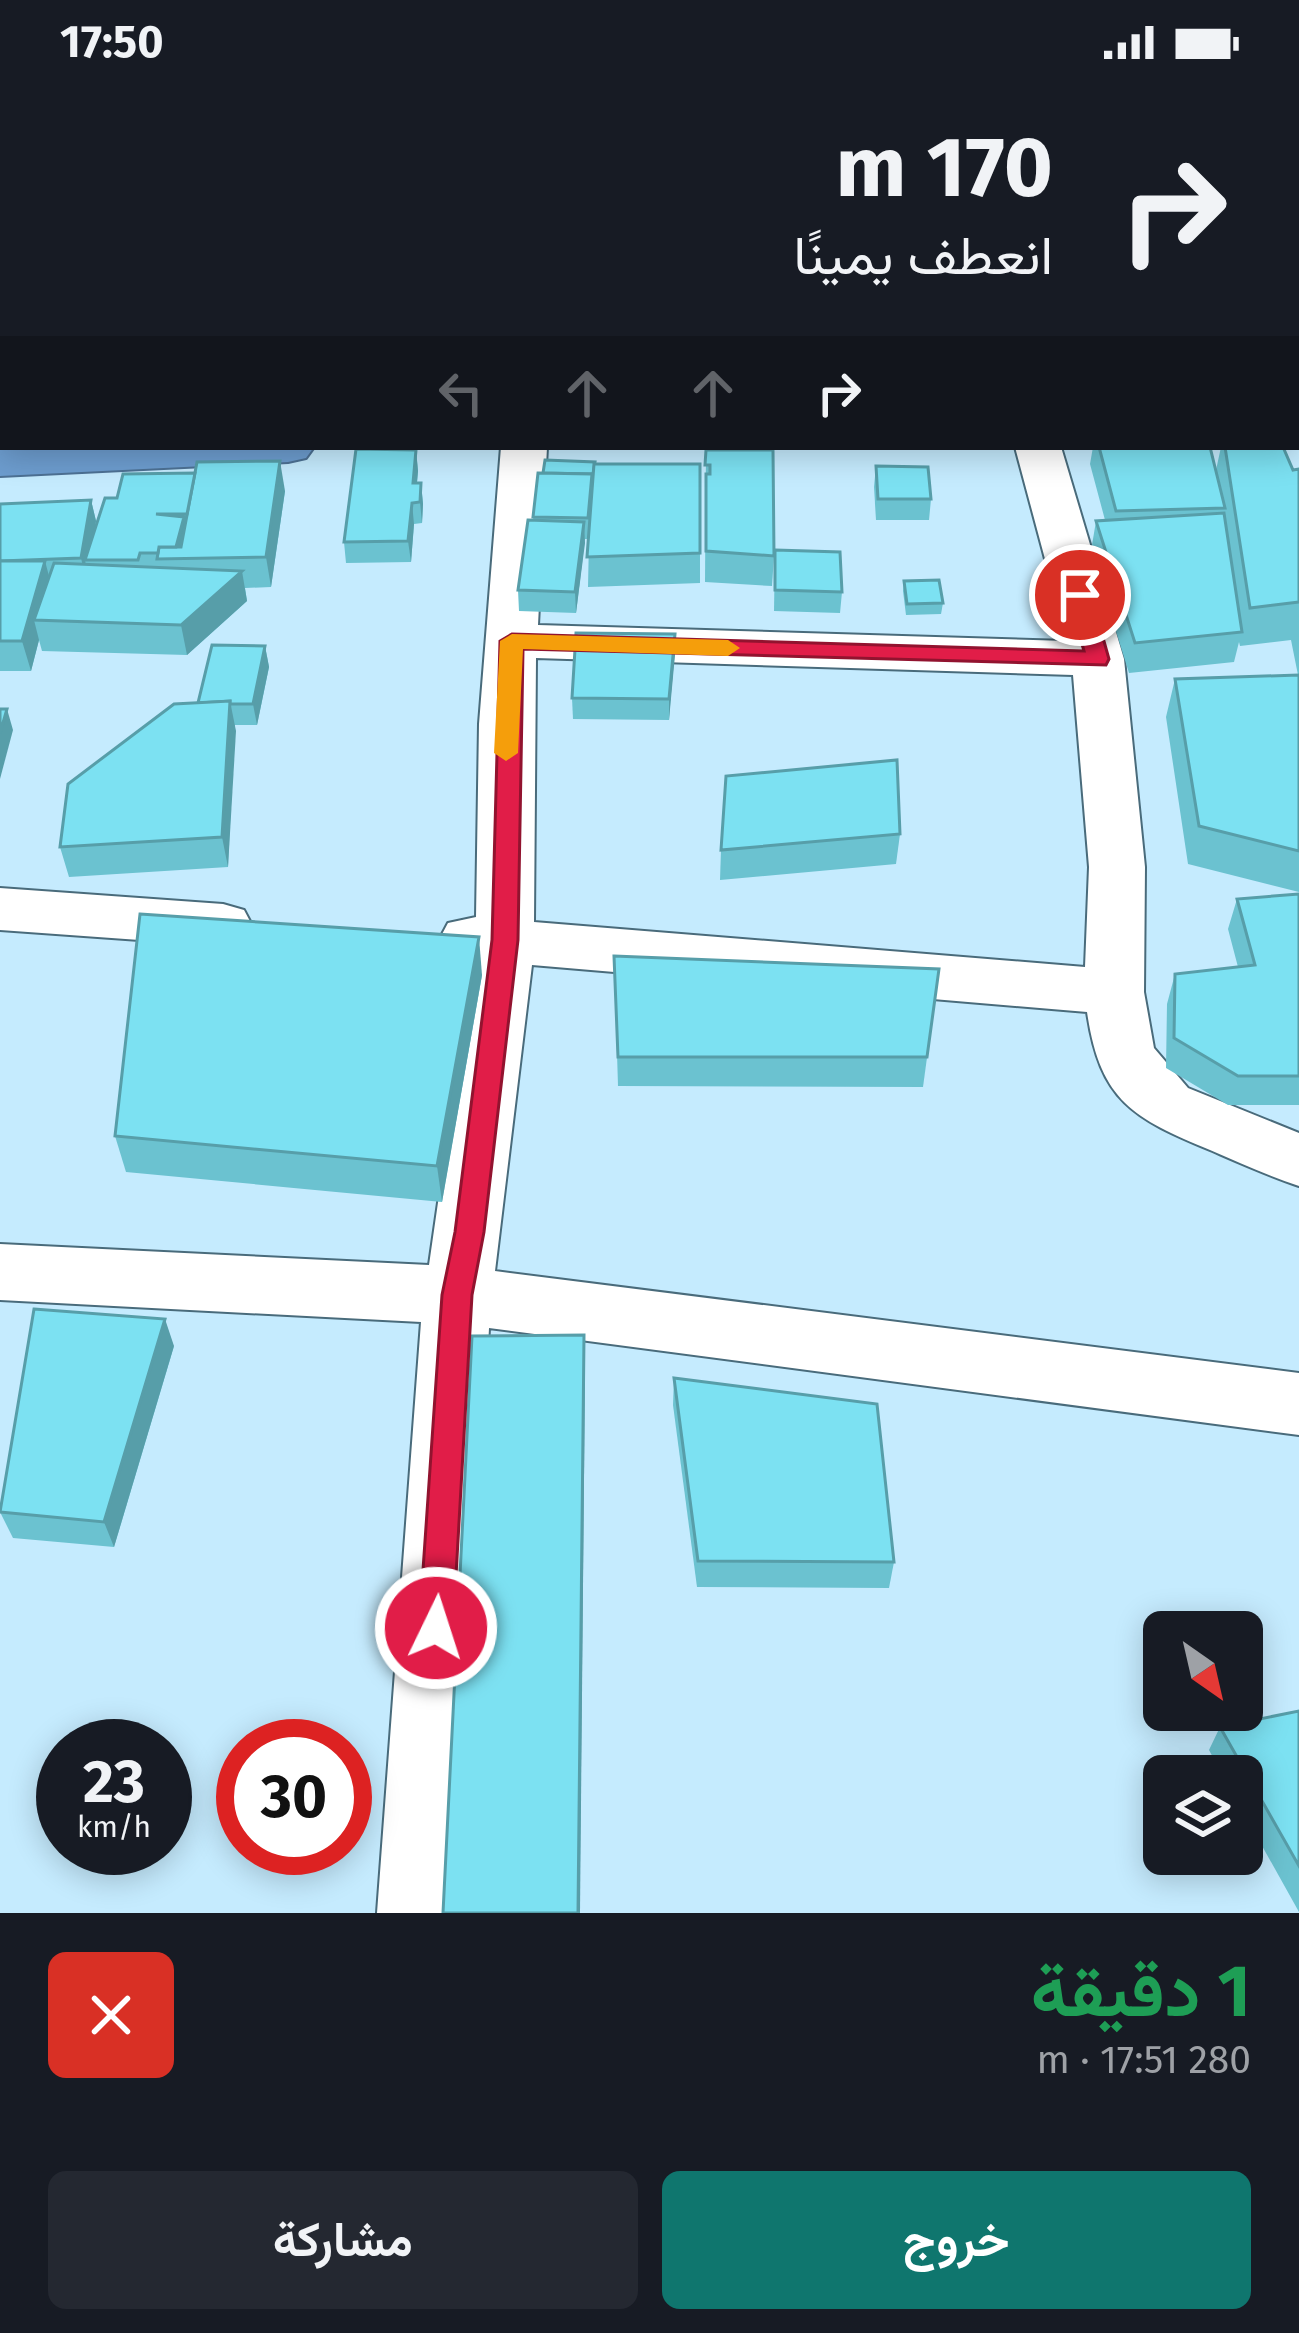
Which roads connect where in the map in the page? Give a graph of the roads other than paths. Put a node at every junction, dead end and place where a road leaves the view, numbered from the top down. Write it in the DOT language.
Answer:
graph roads {
  1 [pos="226,450"];
  2 [pos="524,450"];
  3 [pos="1039,450"];
  4 [pos="0,461"];
  5 [pos="512,641"];
  6 [pos="1098,659"];
  7 [pos="0,909"];
  8 [pos="283,928"];
  9 [pos="416,935"];
  10 [pos="505,940"];
  11 [pos="1114,992"];
  12 [pos="1299,1160"];
  13 [pos="0,1272"];
  14 [pos="457,1295"];
  15 [pos="1299,1404"];
  16 [pos="418,1913"];
  1 -- 4 [label="highway"];
  2 -- 5 [label="street"];
  3 -- 6 [label="street"];
  5 -- 6 [label="street"];
  5 -- 10 [label="street"];
  6 -- 11 [label="street"];
  7 -- 8 [label="street"];
  9 -- 10 [label="street"];
  10 -- 11 [label="street"];
  10 -- 14 [label="street"];
  11 -- 12 [label="street"];
  13 -- 14 [label="street"];
  14 -- 15 [label="street"];
  14 -- 16 [label="street"];
}
